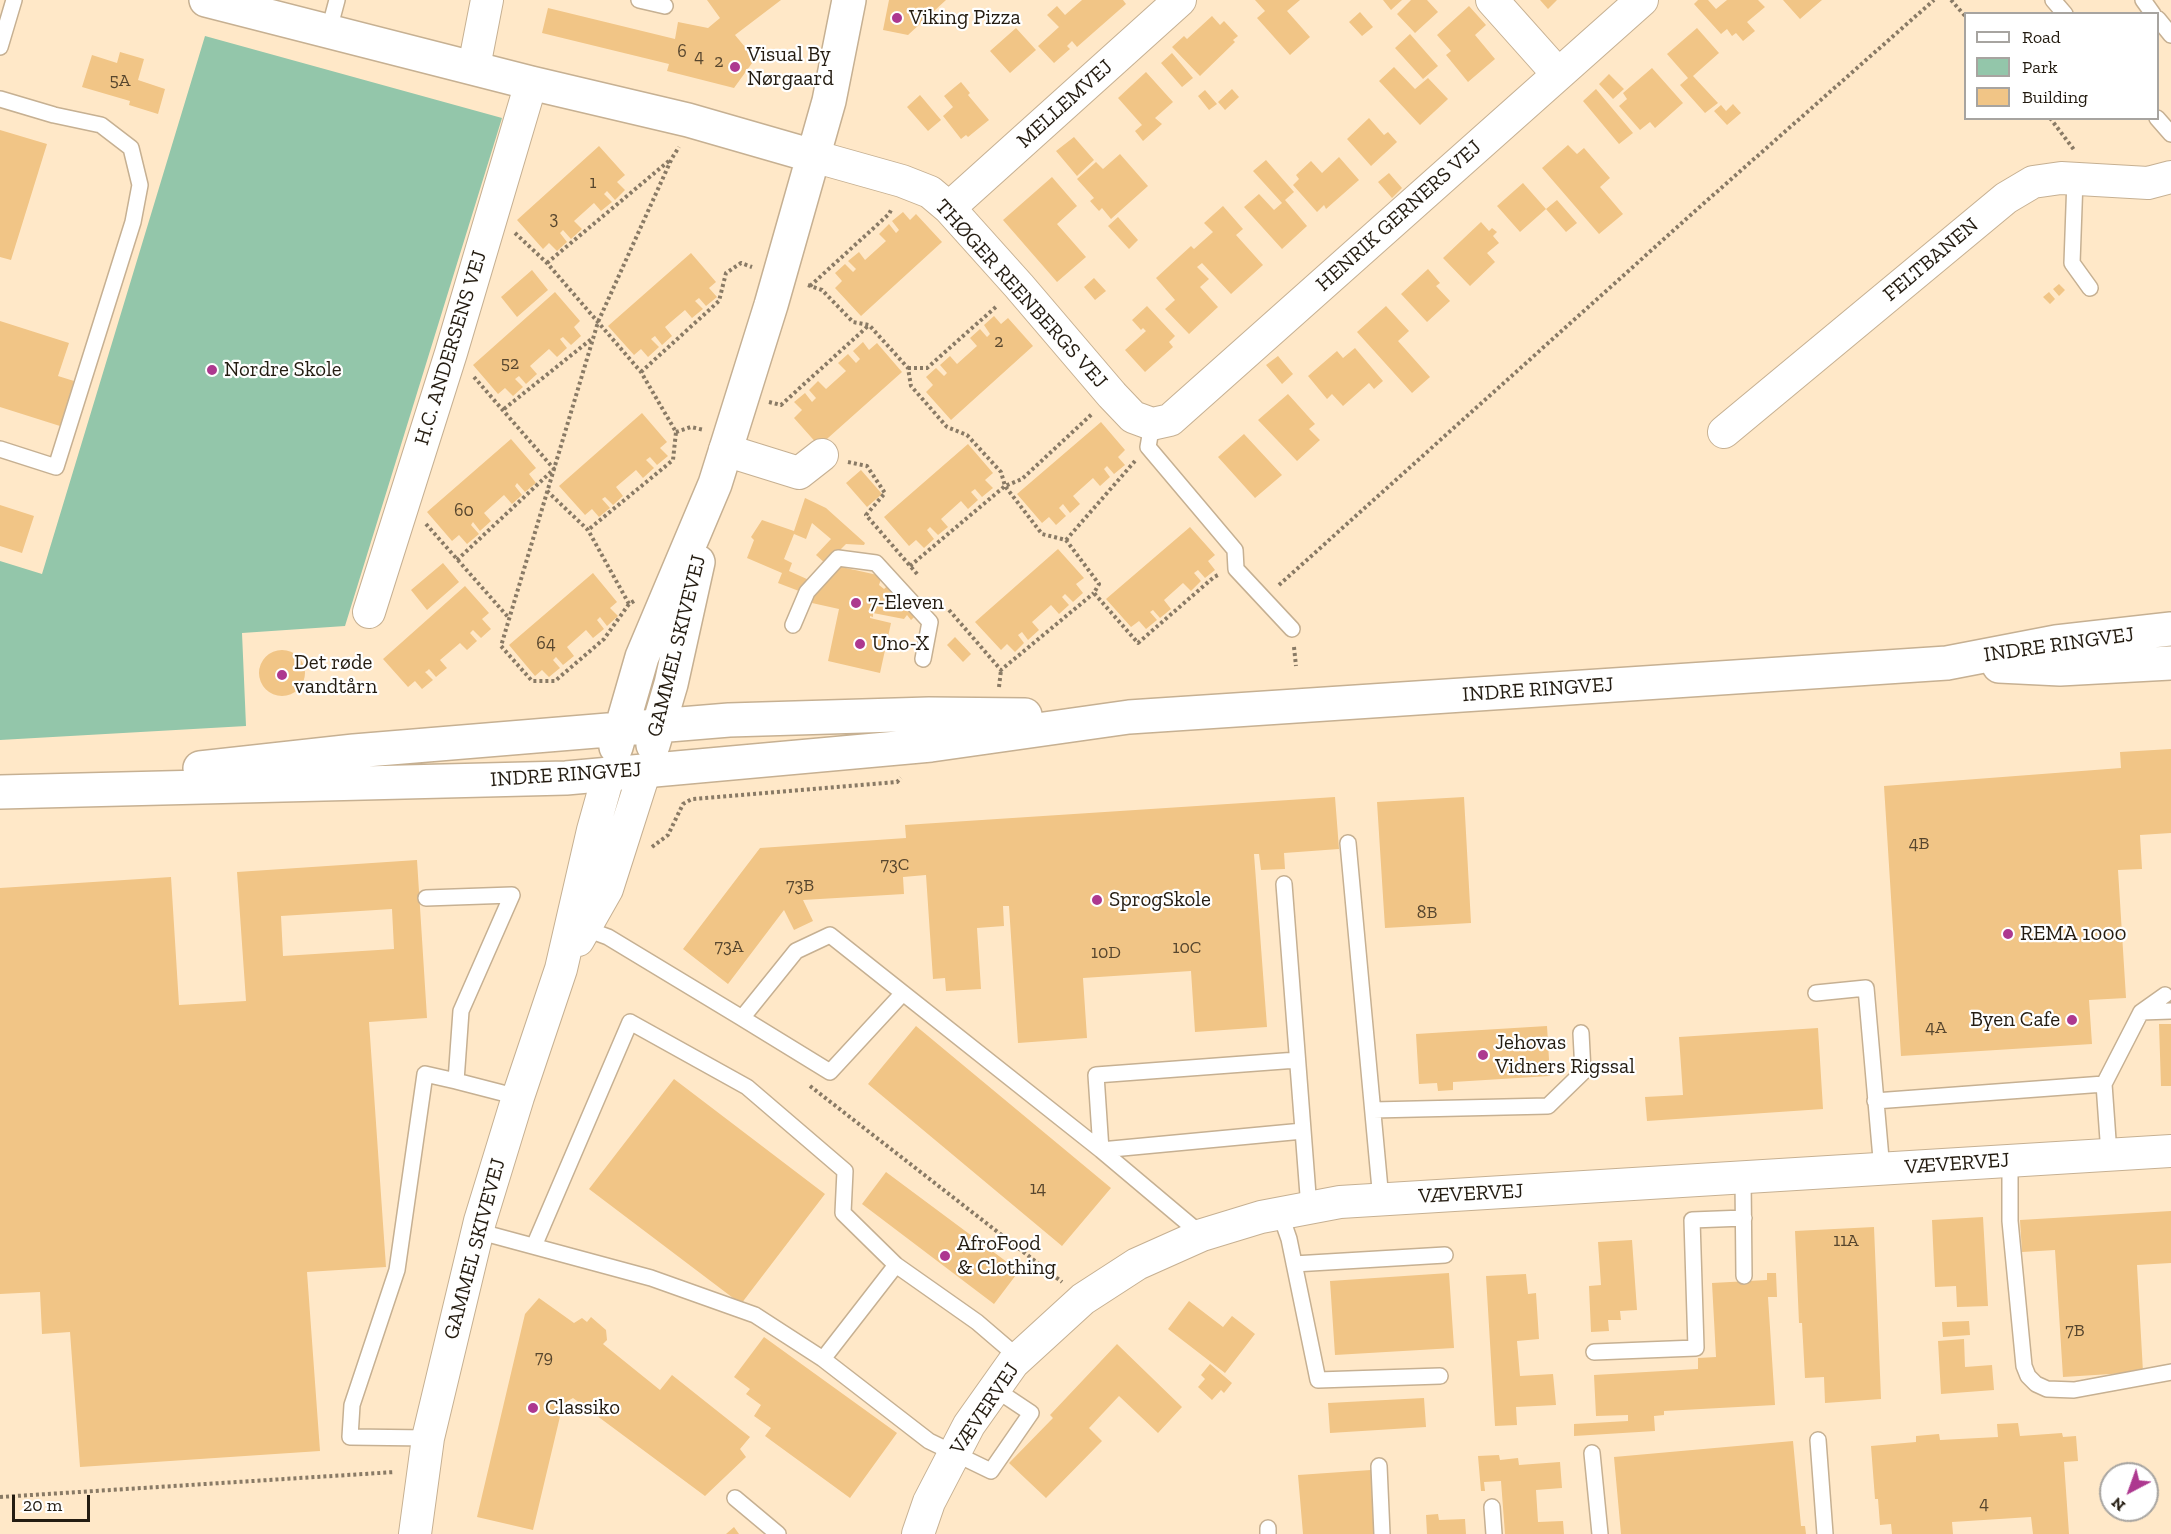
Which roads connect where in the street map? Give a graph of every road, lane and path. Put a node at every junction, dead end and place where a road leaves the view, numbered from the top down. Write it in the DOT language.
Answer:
graph roads {
  1 [pos="14,0"];
  2 [pos="206,0"];
  3 [pos="487,0"];
  4 [pos="639,0"];
  5 [pos="849,0"];
  6 [pos="1180,0"];
  7 [pos="1492,0"];
  8 [pos="1642,0"];
  9 [pos="1934,0"];
  10 [pos="1951,0"];
  11 [pos="2053,0"];
  12 [pos="246,5"];
  13 [pos="665,6"];
  14 [pos="2063,12"];
  15 [pos="333,15"];
  16 [pos="1964,16"];
  17 [pos="2159,21"];
  18 [pos="2171,35"];
  19 [pos="0,47"];
  20 [pos="474,67"];
  21 [pos="1558,74"];
  22 [pos="531,83"];
  23 [pos="0,99"];
  24 [pos="688,120"];
  25 [pos="2159,120"];
  26 [pos="2171,134"];
  27 [pos="813,156"];
  28 [pos="672,158"];
  29 [pos="2171,177"];
  30 [pos="2075,179"];
  31 [pos="902,181"];
  32 [pos="950,208"];
  33 [pos="493,211"];
  34 [pos="547,263"];
  35 [pos="761,269"];
  36 [pos="802,283"];
  37 [pos="810,286"];
  38 [pos="1020,286"];
  39 [pos="2090,288"];
  40 [pos="598,322"];
  41 [pos="869,325"];
  42 [pos="594,337"];
  43 [pos="451,352"];
  44 [pos="908,368"];
  45 [pos="640,372"];
  46 [pos="1112,395"];
  47 [pos="743,396"];
  48 [pos="504,409"];
  49 [pos="1724,432"];
  50 [pos="1150,436"];
  51 [pos="0,449"];
  52 [pos="725,450"];
  53 [pos="822,455"];
  54 [pos="554,469"];
  55 [pos="715,484"];
  56 [pos="1005,486"];
  57 [pos="547,491"];
  58 [pos="404,499"];
  59 [pos="588,530"];
  60 [pos="1066,540"];
  61 [pos="458,560"];
  62 [pos="910,566"];
  63 [pos="1236,569"];
  64 [pos="926,584"];
  65 [pos="1094,593"];
  66 [pos="1264,598"];
  67 [pos="629,604"];
  68 [pos="663,605"];
  69 [pos="948,609"];
  70 [pos="369,612"];
  71 [pos="509,618"];
  72 [pos="793,625"];
  73 [pos="1292,629"];
  74 [pos="2171,629"];
  75 [pos="923,659"];
  76 [pos="1947,663"];
  77 [pos="2171,663"];
  78 [pos="1129,717"];
  79 [pos="659,726"];
  80 [pos="622,728"];
  81 [pos="931,745"];
  82 [pos="645,770"];
  83 [pos="609,773"];
  84 [pos="0,792"];
  85 [pos="1348,843"];
  86 [pos="649,850"];
  87 [pos="1284,884"];
  88 [pos="426,898"];
  89 [pos="578,926"];
  90 [pos="903,993"];
  91 [pos="1816,993"];
  92 [pos="2165,995"];
  93 [pos="2171,1011"];
  94 [pos="2141,1012"];
  95 [pos="742,1018"];
  96 [pos="1581,1033"];
  97 [pos="1297,1060"];
  98 [pos="456,1081"];
  99 [pos="2104,1084"];
  100 [pos="809,1086"];
  101 [pos="518,1097"];
  102 [pos="1875,1101"];
  103 [pos="1373,1110"];
  104 [pos="1303,1131"];
  105 [pos="1101,1150"];
  106 [pos="2171,1151"];
  107 [pos="2109,1154"];
  108 [pos="2010,1161"];
  109 [pos="1882,1170"];
  110 [pos="1743,1178"];
  111 [pos="1381,1200"];
  112 [pos="1295,1211"];
  113 [pos="1744,1218"];
  114 [pos="477,1231"];
  115 [pos="1202,1235"];
  116 [pos="534,1246"];
  117 [pos="1445,1255"];
  118 [pos="1294,1264"];
  119 [pos="896,1265"];
  120 [pos="1744,1276"];
  121 [pos="1083,1299"];
  122 [pos="1593,1352"];
  123 [pos="1019,1358"];
  124 [pos="823,1359"];
  125 [pos="2171,1372"];
  126 [pos="1440,1376"];
  127 [pos="995,1389"];
  128 [pos="428,1438"];
  129 [pos="1818,1440"];
  130 [pos="1592,1453"];
  131 [pos="954,1454"];
  132 [pos="1379,1466"];
  133 [pos="423,1477"];
  134 [pos="0,1497"];
  135 [pos="735,1498"];
  136 [pos="1492,1507"];
  137 [pos="415,1534"];
  138 [pos="778,1534"];
  139 [pos="918,1534"];
  140 [pos="1382,1534"];
  141 [pos="1494,1534"];
  142 [pos="1600,1534"];
  143 [pos="1825,1534"];
  1 -- 19 [label="lane"];
  2 -- 12 [label="main road"];
  3 -- 20 [label="street"];
  4 -- 13 [label="lane"];
  5 -- 27 [label="main road, GAMMEL SKIVEVEJ"];
  6 -- 32 [label="street, MELLEMVEJ"];
  7 -- 21 [label="street"];
  8 -- 21 [label="street, HENRIK GERNERS VEJ"];
  9 -- 66 [label="path"];
  10 -- 16 [label="path"];
  11 -- 14 [label="lane"];
  12 -- 15 [label="main road"];
  15 -- 20 [label="main road"];
  17 -- 18 [label="lane"];
  20 -- 22 [label="main road"];
  21 -- 50 [label="street, HENRIK GERNERS VEJ"];
  22 -- 24 [label="main road"];
  22 -- 33 [label="street, H.C. ANDERSENS VEJ"];
  23 -- 51 [label="lane"];
  24 -- 27 [label="main road"];
  24 -- 28 [label="path"];
  25 -- 26 [label="lane"];
  27 -- 31 [label="street, THØGER REENBERGS VEJ"];
  27 -- 47 [label="main road, GAMMEL SKIVEVEJ"];
  28 -- 34 [label="path"];
  28 -- 40 [label="path"];
  29 -- 30 [label="street, FELTBANEN"];
  30 -- 39 [label="lane"];
  30 -- 49 [label="street, FELTBANEN"];
  31 -- 32 [label="street, THØGER REENBERGS VEJ"];
  31 -- 37 [label="path"];
  32 -- 38 [label="street, THØGER REENBERGS VEJ"];
  33 -- 34 [label="path"];
  33 -- 43 [label="street, H.C. ANDERSENS VEJ"];
  34 -- 40 [label="path"];
  35 -- 45 [label="path"];
  36 -- 37 [label="path"];
  37 -- 41 [label="path"];
  38 -- 44 [label="path"];
  38 -- 46 [label="street, THØGER REENBERGS VEJ"];
  40 -- 42 [label="path"];
  40 -- 45 [label="path"];
  41 -- 44 [label="path"];
  41 -- 47 [label="path"];
  42 -- 48 [label="path"];
  42 -- 54 [label="path"];
  43 -- 48 [label="path"];
  43 -- 58 [label="street, H.C. ANDERSENS VEJ"];
  44 -- 56 [label="path"];
  45 -- 59 [label="path"];
  46 -- 50 [label="street, THØGER REENBERGS VEJ"];
  46 -- 56 [label="path"];
  47 -- 52 [label="main road, GAMMEL SKIVEVEJ"];
  48 -- 54 [label="path"];
  50 -- 60 [label="path"];
  50 -- 63 [label="lane"];
  52 -- 53 [label="street"];
  52 -- 55 [label="main road, GAMMEL SKIVEVEJ"];
  53 -- 62 [label="path"];
  54 -- 57 [label="path"];
  54 -- 61 [label="path"];
  55 -- 68 [label="main road, GAMMEL SKIVEVEJ"];
  55 -- 79 [label="main road, GAMMEL SKIVEVEJ"];
  56 -- 60 [label="path"];
  56 -- 62 [label="path"];
  57 -- 59 [label="path"];
  57 -- 71 [label="path"];
  58 -- 61 [label="path"];
  58 -- 70 [label="street, H.C. ANDERSENS VEJ"];
  59 -- 67 [label="path"];
  60 -- 65 [label="path"];
  61 -- 71 [label="path"];
  62 -- 64 [label="path"];
  63 -- 65 [label="path"];
  63 -- 66 [label="lane"];
  65 -- 69 [label="path"];
  66 -- 73 [label="lane"];
  67 -- 68 [label="path"];
  67 -- 71 [label="path"];
  68 -- 80 [label="main road, GAMMEL SKIVEVEJ"];
  72 -- 75 [label="lane"];
  74 -- 76 [label="main road, INDRE RINGVEJ"];
  76 -- 77 [label="main road, INDRE RINGVEJ"];
  76 -- 78 [label="main road, INDRE RINGVEJ"];
  78 -- 79 [label="main road, INDRE RINGVEJ"];
  78 -- 81 [label="main road, INDRE RINGVEJ"];
  79 -- 80 [label="main road, INDRE RINGVEJ"];
  79 -- 82 [label="main road, GAMMEL SKIVEVEJ"];
  80 -- 83 [label="main road, GAMMEL SKIVEVEJ"];
  80 -- 84 [label="main road, INDRE RINGVEJ"];
  81 -- 82 [label="main road, INDRE RINGVEJ"];
  81 -- 86 [label="path"];
  82 -- 83 [label="main road, INDRE RINGVEJ"];
  82 -- 89 [label="street, GAMMEL SKIVEVEJ"];
  83 -- 84 [label="main road, INDRE RINGVEJ"];
  83 -- 89 [label="street, GAMMEL SKIVEVEJ"];
  85 -- 103 [label="lane"];
  87 -- 97 [label="lane"];
  88 -- 98 [label="lane"];
  89 -- 95 [label="lane"];
  89 -- 101 [label="street, GAMMEL SKIVEVEJ"];
  90 -- 95 [label="lane"];
  90 -- 95 [label="lane"];
  90 -- 105 [label="lane"];
  91 -- 102 [label="lane"];
  92 -- 94 [label="lane"];
  93 -- 94 [label="lane"];
  94 -- 99 [label="lane"];
  96 -- 103 [label="lane"];
  97 -- 104 [label="lane"];
  97 -- 105 [label="lane"];
  98 -- 101 [label="lane"];
  98 -- 128 [label="lane"];
  99 -- 102 [label="lane"];
  99 -- 107 [label="lane"];
  100 -- 121 [label="path"];
  101 -- 114 [label="street, GAMMEL SKIVEVEJ"];
  102 -- 109 [label="lane"];
  103 -- 111 [label="lane"];
  104 -- 105 [label="lane"];
  104 -- 112 [label="lane"];
  105 -- 115 [label="lane"];
  106 -- 107 [label="street, VÆVERVEJ"];
  107 -- 108 [label="street, VÆVERVEJ"];
  108 -- 109 [label="street, VÆVERVEJ"];
  108 -- 125 [label="lane"];
  109 -- 110 [label="street, VÆVERVEJ"];
  110 -- 111 [label="street, VÆVERVEJ"];
  110 -- 113 [label="lane"];
  111 -- 112 [label="street, VÆVERVEJ"];
  112 -- 115 [label="street, VÆVERVEJ"];
  112 -- 118 [label="lane"];
  113 -- 120 [label="lane"];
  113 -- 122 [label="lane"];
  114 -- 116 [label="lane"];
  114 -- 128 [label="street, GAMMEL SKIVEVEJ"];
  115 -- 121 [label="street, VÆVERVEJ"];
  116 -- 119 [label="lane"];
  116 -- 124 [label="lane"];
  117 -- 118 [label="lane"];
  118 -- 126 [label="lane"];
  119 -- 123 [label="lane"];
  119 -- 124 [label="lane"];
  121 -- 123 [label="street, VÆVERVEJ"];
  123 -- 127 [label="street, VÆVERVEJ"];
  124 -- 131 [label="lane"];
  127 -- 131 [label="street, VÆVERVEJ"];
  127 -- 131 [label="lane"];
  128 -- 133 [label="street, GAMMEL SKIVEVEJ"];
  129 -- 143 [label="lane"];
  130 -- 142 [label="lane"];
  131 -- 139 [label="street, VÆVERVEJ"];
  132 -- 140 [label="lane"];
  133 -- 134 [label="path"];
  133 -- 137 [label="street, GAMMEL SKIVEVEJ"];
  135 -- 138 [label="lane"];
  136 -- 141 [label="lane"];
}
